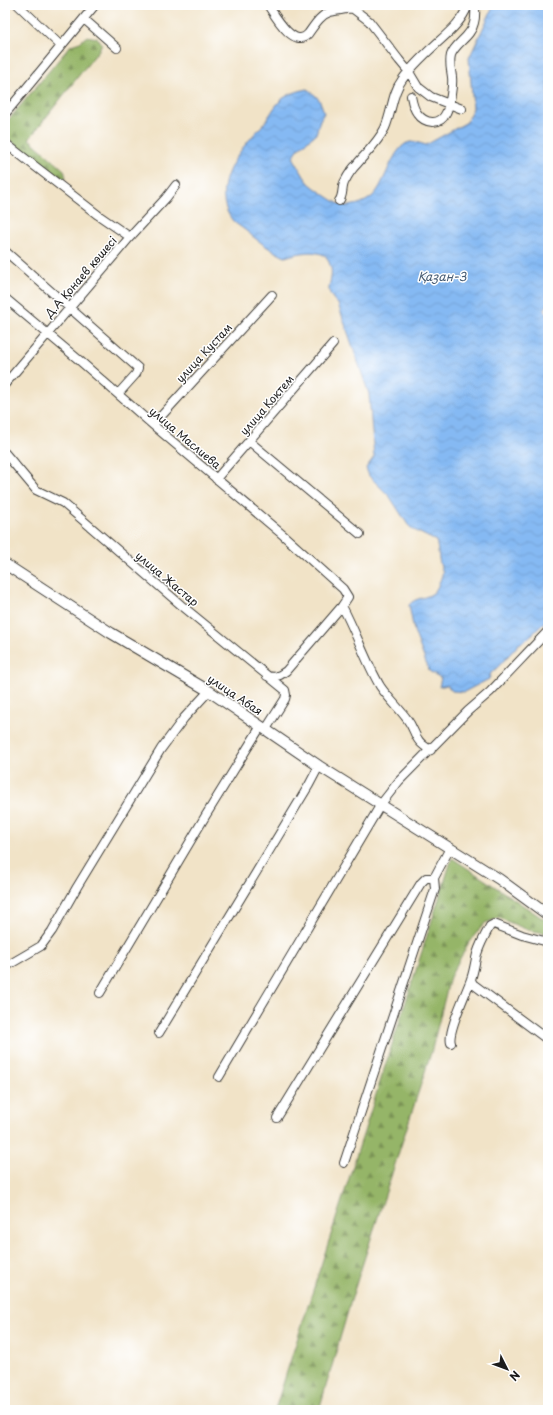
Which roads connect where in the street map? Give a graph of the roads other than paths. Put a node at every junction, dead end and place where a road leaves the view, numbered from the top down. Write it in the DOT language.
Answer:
graph roads {
  1 [pos="18,5"];
  2 [pos="95,5"];
  3 [pos="268,5"];
  4 [pos="468,5"];
  5 [pos="475,5"];
  6 [pos="84,19"];
  7 [pos="61,46"];
  8 [pos="117,48"];
  9 [pos="409,72"];
  10 [pos="411,96"];
  11 [pos="449,103"];
  12 [pos="462,109"];
  13 [pos="5,114"];
  14 [pos="5,143"];
  15 [pos="176,186"];
  16 [pos="339,201"];
  17 [pos="130,237"];
  18 [pos="5,251"];
  19 [pos="272,295"];
  20 [pos="5,298"];
  21 [pos="69,308"];
  22 [pos="47,334"];
  23 [pos="333,344"];
  24 [pos="5,384"];
  25 [pos="118,394"];
  26 [pos="153,426"];
  27 [pos="250,441"];
  28 [pos="5,453"];
  29 [pos="216,479"];
  30 [pos="360,534"];
  31 [pos="5,564"];
  32 [pos="342,606"];
  33 [pos="548,631"];
  34 [pos="267,676"];
  35 [pos="209,691"];
  36 [pos="263,728"];
  37 [pos="431,750"];
  38 [pos="319,766"];
  39 [pos="382,804"];
  40 [pos="450,848"];
  41 [pos="434,878"];
  42 [pos="548,915"];
  43 [pos="548,942"];
  44 [pos="5,967"];
  45 [pos="471,980"];
  46 [pos="100,993"];
  47 [pos="159,1033"];
  48 [pos="548,1040"];
  49 [pos="451,1043"];
  50 [pos="219,1077"];
  51 [pos="276,1118"];
  52 [pos="344,1163"];
  1 -- 7 [label="street"];
  2 -- 6 [label="street"];
  3 -- 9 [label="street"];
  4 -- 9 [label="street"];
  5 -- 11 [label="street"];
  6 -- 7 [label="street"];
  6 -- 8 [label="street"];
  7 -- 13 [label="street"];
  9 -- 11 [label="street"];
  9 -- 16 [label="street"];
  10 -- 11 [label="street"];
  11 -- 12 [label="street"];
  14 -- 17 [label="street"];
  15 -- 17 [label="street, Д.А Қонаев көшесі"];
  17 -- 21 [label="street, Д.А Қонаев көшесі"];
  18 -- 21 [label="street"];
  19 -- 26 [label="street, улица Кустам"];
  20 -- 22 [label="street, улица Маслиева"];
  21 -- 22 [label="street, Д.А Қонаев көшесі"];
  21 -- 25 [label="street"];
  22 -- 24 [label="street, Д.А Қонаев көшесі"];
  22 -- 25 [label="street, улица Маслиева"];
  23 -- 27 [label="street, улица Коктем"];
  25 -- 26 [label="street, улица Маслиева"];
  26 -- 29 [label="street, улица Маслиева"];
  27 -- 29 [label="street, улица Коктем"];
  27 -- 30 [label="street"];
  28 -- 34 [label="street, улица Жастар"];
  29 -- 32 [label="street, улица Маслиева"];
  31 -- 35 [label="main road, улица Абая"];
  32 -- 34 [label="street"];
  32 -- 37 [label="street"];
  33 -- 37 [label="street"];
  34 -- 36 [label="street, улица Жастар"];
  35 -- 36 [label="main road, улица Абая"];
  35 -- 44 [label="street"];
  36 -- 38 [label="main road, улица Абая"];
  36 -- 46 [label="street"];
  37 -- 39 [label="street"];
  38 -- 39 [label="main road, улица Абая"];
  38 -- 47 [label="street"];
  39 -- 40 [label="main road, улица Абая"];
  39 -- 50 [label="street"];
  40 -- 41 [label="street"];
  40 -- 42 [label="main road, улица Абая"];
  41 -- 51 [label="street"];
  41 -- 52 [label="street"];
  43 -- 45 [label="street"];
  45 -- 48 [label="street"];
  45 -- 49 [label="street"];
}
